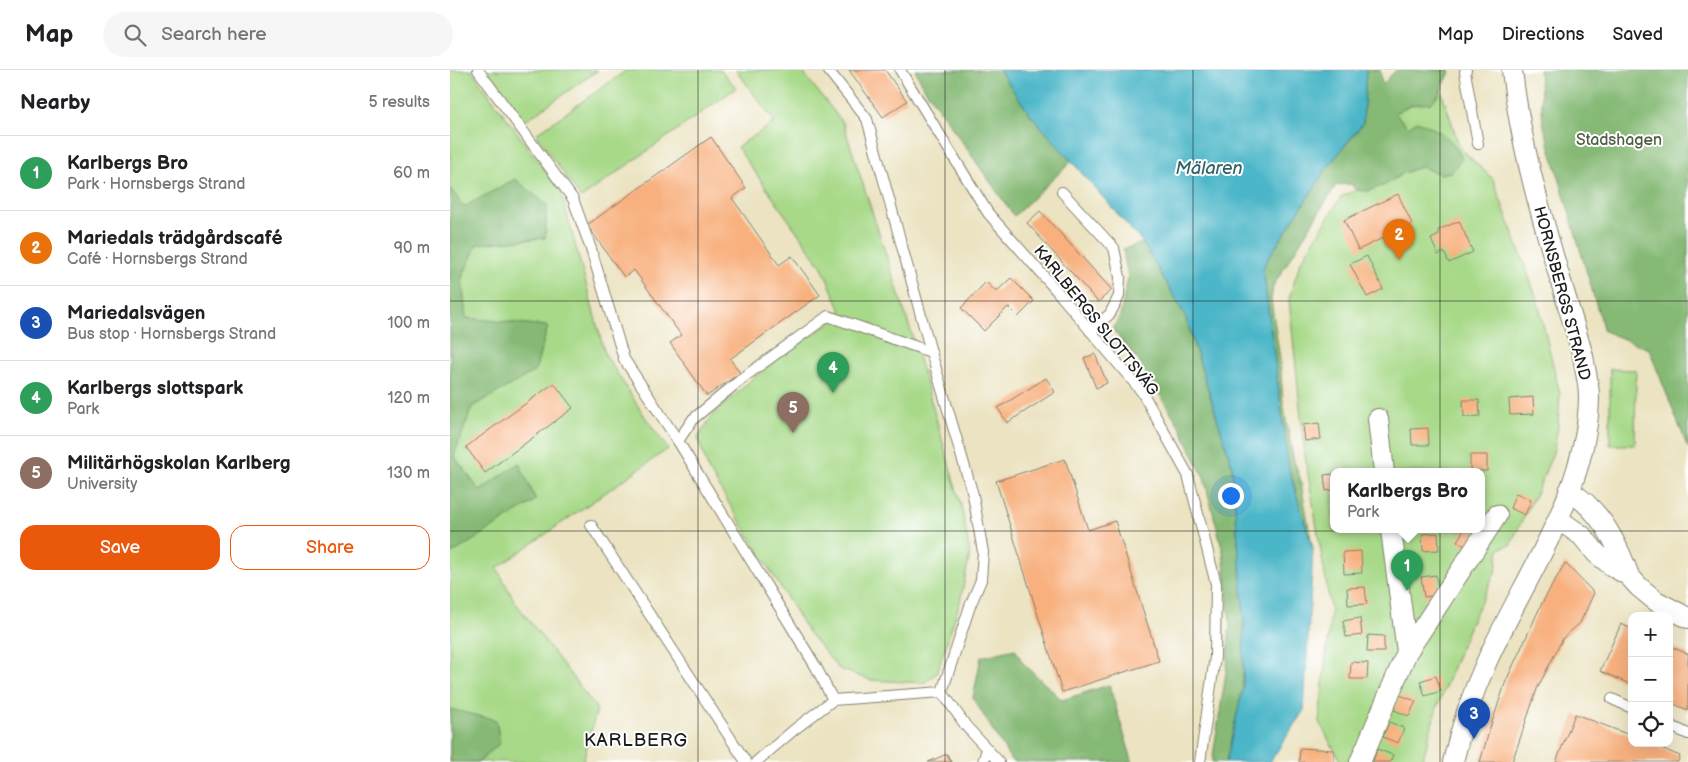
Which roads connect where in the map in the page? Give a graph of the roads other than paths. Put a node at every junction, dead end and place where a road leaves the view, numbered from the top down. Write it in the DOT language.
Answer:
graph roads {
  1 [pos="478,70"];
  2 [pos="828,70"];
  3 [pos="900,70"];
  4 [pos="1466,70"];
  5 [pos="1512,70"];
  6 [pos="1478,144"];
  7 [pos="1062,192"];
  8 [pos="1090,331"];
  9 [pos="931,352"];
  10 [pos="1378,419"];
  11 [pos="678,442"];
  12 [pos="1384,468"];
  13 [pos="1569,491"];
  14 [pos="1497,515"];
  15 [pos="1558,519"];
  16 [pos="591,525"];
  17 [pos="1392,533"];
  18 [pos="1629,576"];
  19 [pos="1688,618"];
  20 [pos="1407,652"];
  21 [pos="942,692"];
  22 [pos="1612,699"];
  23 [pos="834,700"];
  24 [pos="1628,706"];
  25 [pos="1673,727"];
  26 [pos="1688,734"];
  27 [pos="987,749"];
  28 [pos="746,762"];
  29 [pos="756,762"];
  30 [pos="983,762"];
  31 [pos="999,762"];
  32 [pos="1200,762"];
  33 [pos="1360,762"];
  34 [pos="1452,762"];
  1 -- 11 [label="lane"];
  2 -- 9 [label="lane"];
  3 -- 8 [label="lane, KARLBERGS SLOTTSVÄG"];
  4 -- 6 [label="lane"];
  5 -- 13 [label="street, HORNSBERGS STRAND"];
  7 -- 8 [label="lane"];
  8 -- 32 [label="lane, KARLBERGS SLOTTSVÄG"];
  9 -- 11 [label="lane"];
  9 -- 21 [label="lane"];
  10 -- 12 [label="street"];
  11 -- 23 [label="lane"];
  13 -- 15 [label="street, HORNSBERGS STRAND"];
  13 -- 18 [label="street"];
  14 -- 20 [label="street"];
  15 -- 18 [label="street"];
  15 -- 34 [label="street, HORNSBERGS STRAND"];
  16 -- 28 [label="lane"];
  17 -- 20 [label="street"];
  18 -- 19 [label="street"];
  20 -- 33 [label="street"];
  21 -- 23 [label="lane"];
  21 -- 27 [label="lane"];
  22 -- 24 [label="lane"];
  23 -- 29 [label="lane"];
  25 -- 26 [label="lane"];
  27 -- 30 [label="lane"];
  27 -- 31 [label="lane"];
}
